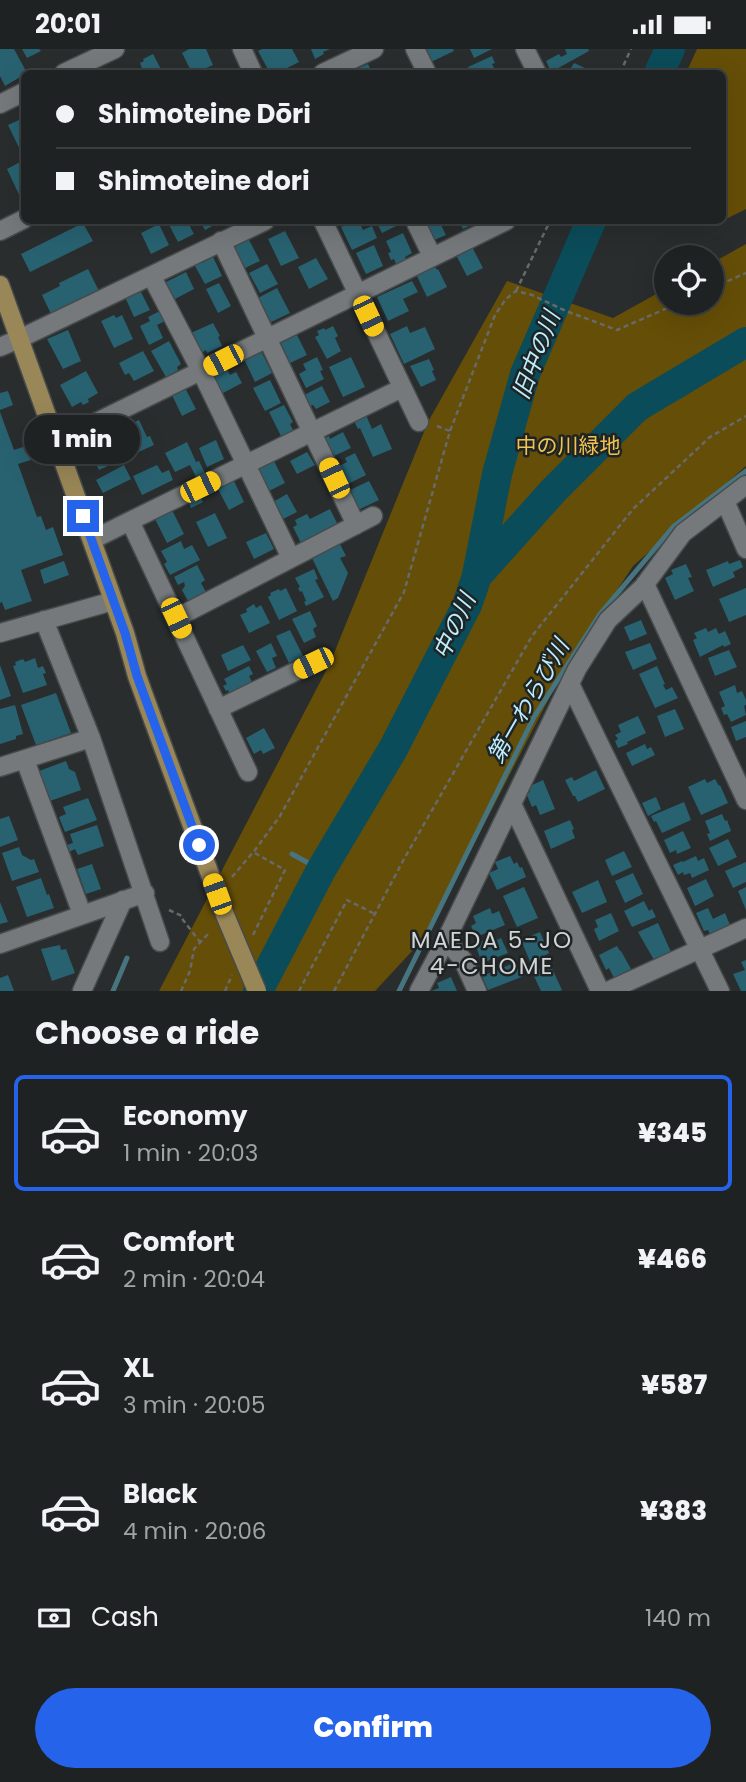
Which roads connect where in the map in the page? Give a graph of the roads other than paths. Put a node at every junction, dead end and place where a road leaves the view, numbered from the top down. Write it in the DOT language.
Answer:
graph roads {
  1 [pos="115,49"];
  2 [pos="242,49"];
  3 [pos="374,49"];
  4 [pos="415,49"];
  5 [pos="525,49"];
  6 [pos="70,70"];
  7 [pos="252,70"];
  8 [pos="337,70"];
  9 [pos="426,70"];
  10 [pos="536,70"];
  11 [pos="21,94"];
  12 [pos="0,104"];
  13 [pos="21,220"];
  14 [pos="258,224"];
  15 [pos="324,224"];
  16 [pos="416,224"];
  17 [pos="497,224"];
  18 [pos="0,231"];
  19 [pos="221,241"];
  20 [pos="432,256"];
  21 [pos="152,277"];
  22 [pos="0,285"];
  23 [pos="357,293"];
  24 [pos="267,338"];
  25 [pos="19,339"];
  26 [pos="0,347"];
  27 [pos="201,371"];
  28 [pos="402,388"];
  29 [pos="419,422"];
  30 [pos="312,431"];
  31 [pos="56,442"];
  32 [pos="246,464"];
  33 [pos="746,485"];
  34 [pos="725,501"];
  35 [pos="373,516"];
  36 [pos="130,521"];
  37 [pos="356,525"];
  38 [pos="92,540"];
  39 [pos="746,549"];
  40 [pos="291,558"];
  41 [pos="645,584"];
  42 [pos="113,601"];
  43 [pos="176,618"];
  44 [pos="44,620"];
  45 [pos="0,633"];
  46 [pos="313,663"];
  47 [pos="570,684"];
  48 [pos="218,709"];
  49 [pos="91,738"];
  50 [pos="25,759"];
  51 [pos="0,767"];
  52 [pos="248,772"];
  53 [pos="746,800"];
  54 [pos="512,804"];
  55 [pos="145,893"];
  56 [pos="123,900"];
  57 [pos="82,914"];
  58 [pos="746,928"];
  59 [pos="446,940"];
  60 [pos="160,942"];
  61 [pos="0,944"];
  62 [pos="700,949"];
  63 [pos="82,991"];
  64 [pos="257,991"];
  65 [pos="419,991"];
  66 [pos="477,991"];
  67 [pos="600,991"];
  68 [pos="608,991"];
  69 [pos="720,991"];
  1 -- 6 [label="street"];
  2 -- 7 [label="street"];
  3 -- 8 [label="street"];
  4 -- 9 [label="street"];
  5 -- 10 [label="street"];
  11 -- 12 [label="street"];
  13 -- 18 [label="street"];
  14 -- 19 [label="street"];
  15 -- 23 [label="street"];
  16 -- 20 [label="street"];
  17 -- 20 [label="street"];
  19 -- 21 [label="street"];
  19 -- 24 [label="street"];
  20 -- 23 [label="street"];
  21 -- 25 [label="street"];
  21 -- 27 [label="street"];
  22 -- 25 [label="main road"];
  23 -- 24 [label="street"];
  23 -- 28 [label="street"];
  24 -- 27 [label="street"];
  24 -- 30 [label="street"];
  25 -- 26 [label="street"];
  25 -- 31 [label="main road"];
  27 -- 31 [label="street"];
  27 -- 32 [label="street"];
  28 -- 29 [label="street"];
  28 -- 30 [label="street"];
  30 -- 32 [label="street"];
  30 -- 37 [label="street"];
  31 -- 38 [label="main road"];
  32 -- 36 [label="street"];
  32 -- 40 [label="street"];
  33 -- 34 [label="street"];
  34 -- 39 [label="street"];
  34 -- 41 [label="street"];
  35 -- 37 [label="street"];
  36 -- 38 [label="street"];
  36 -- 43 [label="street"];
  37 -- 40 [label="street"];
  38 -- 42 [label="main road"];
  40 -- 43 [label="street"];
  41 -- 47 [label="street"];
  41 -- 53 [label="street"];
  42 -- 44 [label="street"];
  42 -- 64 [label="main road, bridge"];
  43 -- 48 [label="street"];
  44 -- 45 [label="street"];
  44 -- 49 [label="street"];
  46 -- 48 [label="street"];
  47 -- 54 [label="street"];
  47 -- 62 [label="street"];
  48 -- 52 [label="street"];
  49 -- 50 [label="street"];
  49 -- 55 [label="street"];
  50 -- 51 [label="street"];
  50 -- 57 [label="street"];
  54 -- 59 [label="street"];
  54 -- 67 [label="street"];
  55 -- 56 [label="street"];
  55 -- 60 [label="street"];
  56 -- 57 [label="street"];
  56 -- 63 [label="street"];
  57 -- 61 [label="street"];
  58 -- 62 [label="street"];
  59 -- 65 [label="street"];
  59 -- 66 [label="street"];
  62 -- 68 [label="street"];
  62 -- 69 [label="street"];
}
